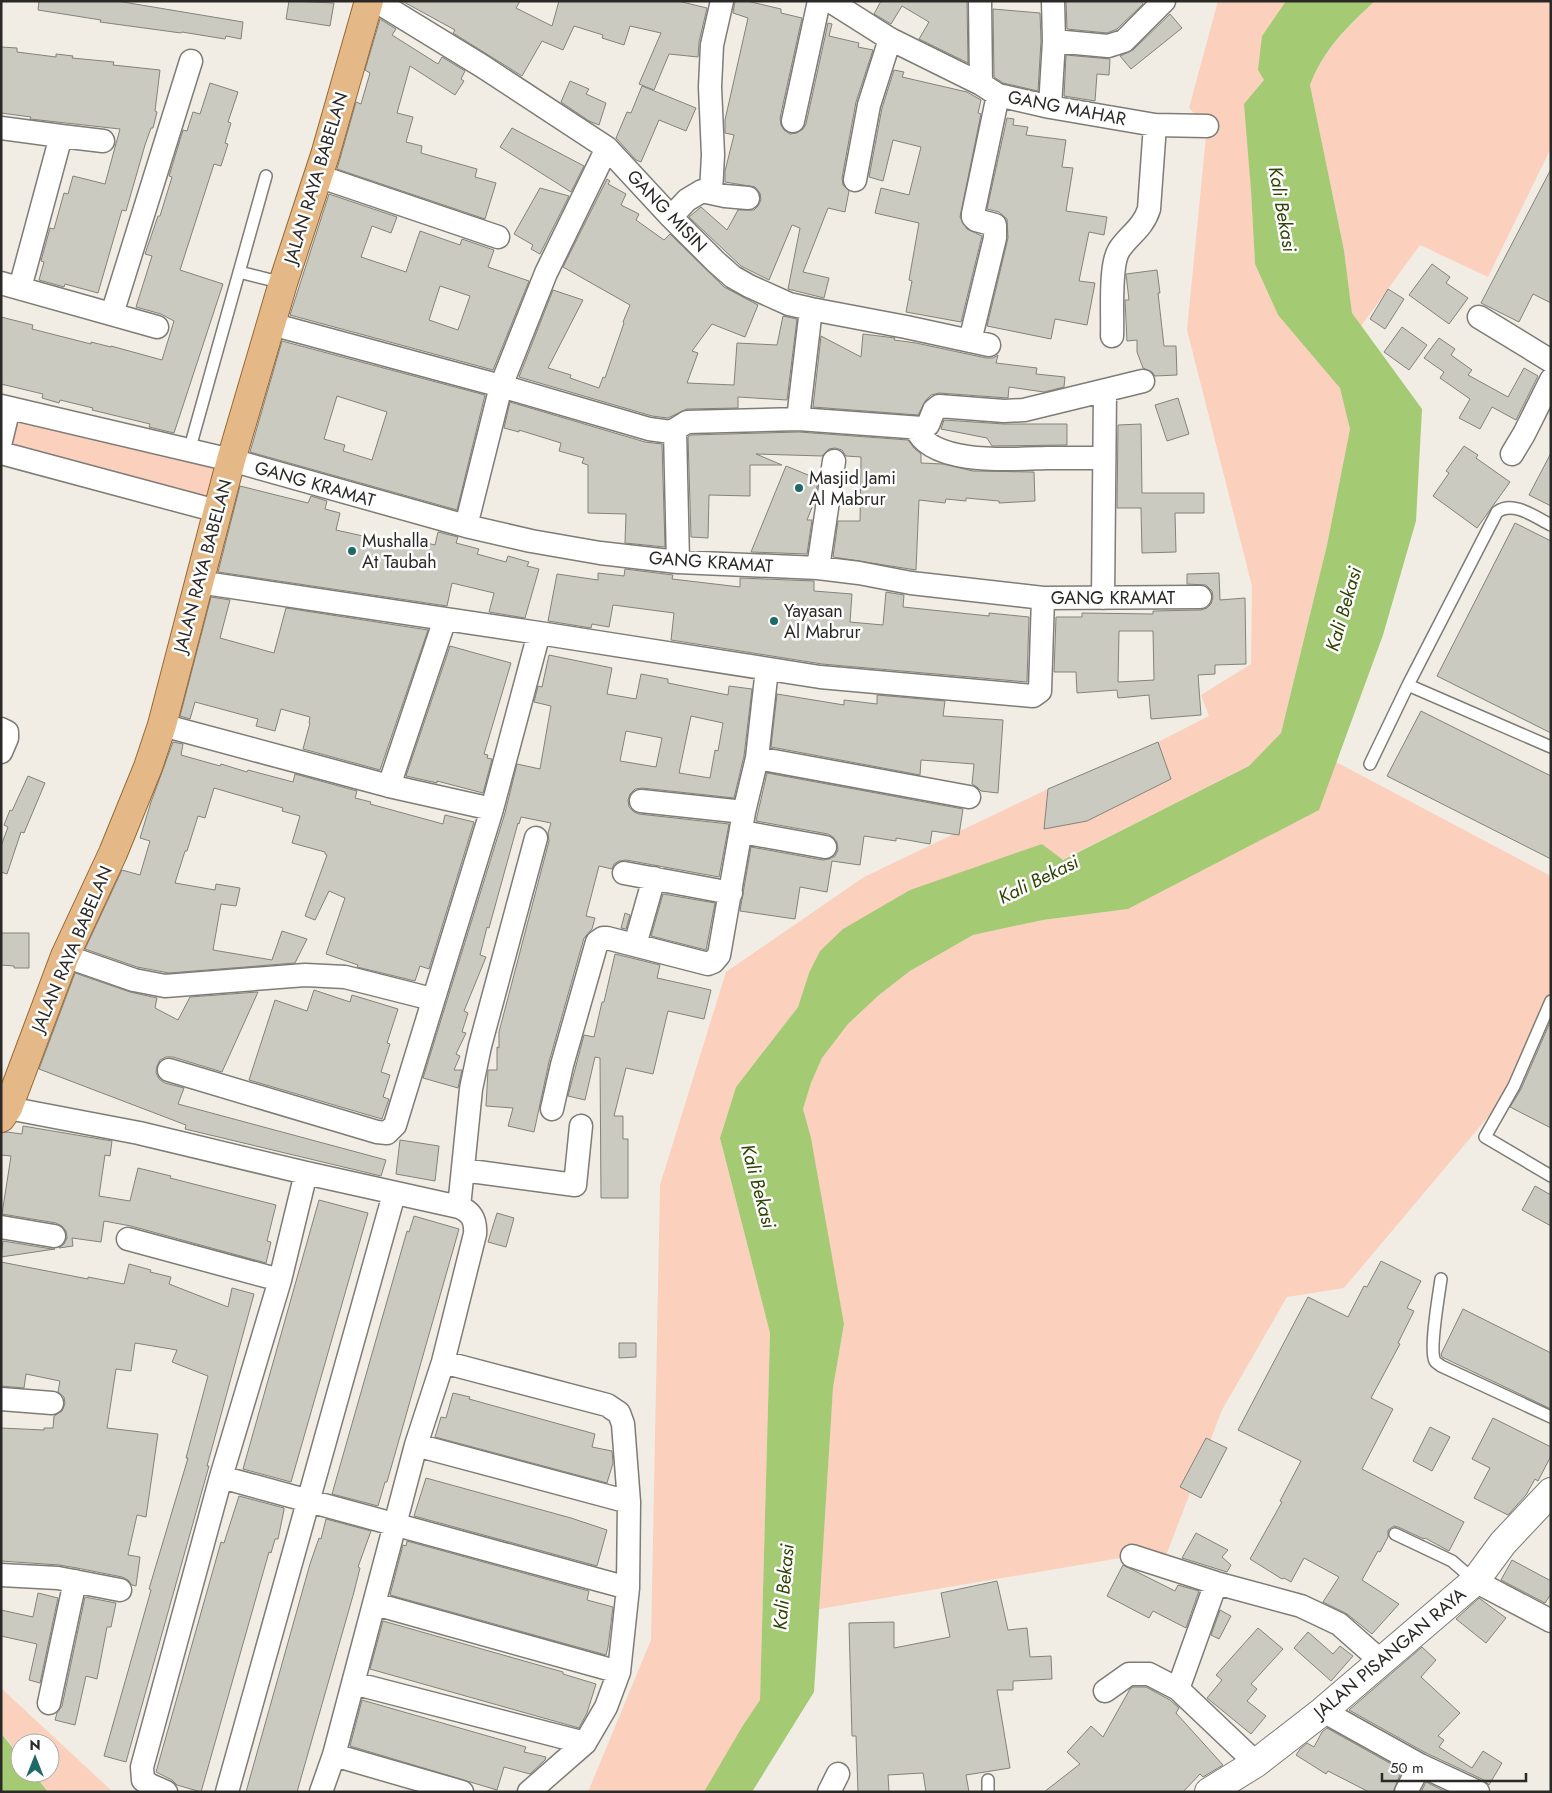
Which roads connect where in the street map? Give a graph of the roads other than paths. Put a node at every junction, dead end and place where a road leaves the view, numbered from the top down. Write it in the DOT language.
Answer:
graph roads {
  1 [pos="369,1"];
  2 [pos="376,1"];
  3 [pos="722,1"];
  4 [pos="819,1"];
  5 [pos="830,1"];
  6 [pos="980,1"];
  7 [pos="1054,1"];
  8 [pos="1164,1"];
  9 [pos="890,39"];
  10 [pos="1054,42"];
  11 [pos="191,61"];
  12 [pos="990,89"];
  13 [pos="1050,107"];
  14 [pos="793,121"];
  15 [pos="1155,125"];
  16 [pos="1207,126"];
  17 [pos="1,128"];
  18 [pos="61,136"];
  19 [pos="103,141"];
  20 [pos="607,148"];
  21 [pos="266,176"];
  22 [pos="318,176"];
  23 [pos="855,180"];
  24 [pos="711,192"];
  25 [pos="748,198"];
  26 [pos="670,217"];
  27 [pos="498,236"];
  28 [pos="239,272"];
  29 [pos="283,283"];
  30 [pos="11,286"];
  31 [pos="811,309"];
  32 [pos="112,314"];
  33 [pos="1479,317"];
  34 [pos="271,324"];
  35 [pos="157,327"];
  36 [pos="1112,336"];
  37 [pos="1551,361"];
  38 [pos="1551,380"];
  39 [pos="1143,382"];
  40 [pos="501,386"];
  41 [pos="1105,392"];
  42 [pos="5,407"];
  43 [pos="798,419"];
  44 [pos="916,428"];
  45 [pos="675,430"];
  46 [pos="1,441"];
  47 [pos="189,451"];
  48 [pos="1,453"];
  49 [pos="1512,454"];
  50 [pos="1104,458"];
  51 [pos="231,460"];
  52 [pos="834,461"];
  53 [pos="217,512"];
  54 [pos="1551,525"];
  55 [pos="466,526"];
  56 [pos="678,562"];
  57 [pos="818,568"];
  58 [pos="198,582"];
  59 [pos="1200,597"];
  60 [pos="1043,598"];
  61 [pos="1103,598"];
  62 [pos="445,619"];
  63 [pos="539,633"];
  64 [pos="767,669"];
  65 [pos="1408,685"];
  66 [pos="162,725"];
  67 [pos="1,729"];
  68 [pos="1551,748"];
  69 [pos="1,752"];
  70 [pos="757,758"];
  71 [pos="1370,764"];
  72 [pos="389,786"];
  73 [pos="969,797"];
  74 [pos="641,801"];
  75 [pos="492,809"];
  76 [pos="743,822"];
  77 [pos="536,838"];
  78 [pos="825,847"];
  79 [pos="624,872"];
  80 [pos="654,878"];
  81 [pos="731,893"];
  82 [pos="635,945"];
  83 [pos="65,956"];
  84 [pos="432,999"];
  85 [pos="1551,1001"];
  86 [pos="169,1070"];
  87 [pos="552,1109"];
  88 [pos="5,1113"];
  89 [pos="581,1126"];
  90 [pos="463,1170"];
  91 [pos="306,1173"];
  92 [pos="1551,1176"];
  93 [pos="394,1194"];
  94 [pos="459,1207"];
  95 [pos="1,1227"];
  96 [pos="54,1236"];
  97 [pos="128,1239"];
  98 [pos="1441,1279"];
  99 [pos="280,1280"];
  100 [pos="443,1362"];
  101 [pos="1,1399"];
  102 [pos="52,1403"];
  103 [pos="1551,1417"];
  104 [pos="416,1446"];
  105 [pos="221,1477"];
  106 [pos="1551,1492"];
  107 [pos="309,1502"];
  108 [pos="629,1502"];
  109 [pos="396,1525"];
  110 [pos="1395,1534"];
  111 [pos="1132,1556"];
  112 [pos="1,1574"];
  113 [pos="1475,1580"];
  114 [pos="75,1581"];
  115 [pos="1216,1583"];
  116 [pos="628,1588"];
  117 [pos="120,1590"];
  118 [pos="375,1604"];
  119 [pos="1551,1621"];
  120 [pos="1382,1662"];
  121 [pos="620,1672"];
  122 [pos="353,1684"];
  123 [pos="1178,1689"];
  124 [pos="1105,1691"];
  125 [pos="49,1703"];
  126 [pos="1323,1711"];
  127 [pos="585,1743"];
  128 [pos="334,1755"];
  129 [pos="1256,1763"];
  130 [pos="1420,1765"];
  131 [pos="166,1792"];
  132 [pos="227,1792"];
  133 [pos="321,1792"];
  134 [pos="462,1792"];
  135 [pos="529,1792"];
  136 [pos="1209,1792"];
  137 [pos="1406,1792"];
  138 [pos="1478,1792"];
  1 -- 22 [label="main road, JALAN RAYA BABELAN"];
  2 -- 20 [label="street, GANG MISIN"];
  3 -- 24 [label="street"];
  4 -- 14 [label="street"];
  5 -- 9 [label="street, GANG MAHAR"];
  6 -- 12 [label="street"];
  7 -- 10 [label="street"];
  8 -- 10 [label="street"];
  9 -- 12 [label="street, GANG MAHAR"];
  9 -- 23 [label="street"];
  10 -- 13 [label="street"];
  11 -- 32 [label="street"];
  12 -- 13 [label="street, GANG MAHAR"];
  12 -- 31 [label="street, GANG MISIN"];
  13 -- 15 [label="street, GANG MAHAR"];
  15 -- 16 [label="street, GANG MAHAR"];
  15 -- 36 [label="street"];
  17 -- 18 [label="street"];
  18 -- 19 [label="street"];
  18 -- 30 [label="street"];
  20 -- 26 [label="street, GANG MISIN"];
  20 -- 40 [label="street"];
  21 -- 28 [label="lane"];
  22 -- 27 [label="street"];
  22 -- 29 [label="main road, JALAN RAYA BABELAN"];
  24 -- 25 [label="street"];
  24 -- 26 [label="street"];
  26 -- 31 [label="street, GANG MISIN"];
  28 -- 29 [label="lane"];
  28 -- 47 [label="lane"];
  29 -- 34 [label="main road, JALAN RAYA BABELAN"];
  30 -- 32 [label="street"];
  31 -- 43 [label="street"];
  32 -- 35 [label="street"];
  33 -- 37 [label="street"];
  34 -- 40 [label="street"];
  34 -- 51 [label="main road, JALAN RAYA BABELAN"];
  38 -- 49 [label="street"];
  39 -- 41 [label="street"];
  40 -- 45 [label="street"];
  40 -- 55 [label="street"];
  41 -- 44 [label="street"];
  41 -- 50 [label="street"];
  42 -- 46 [label="street"];
  42 -- 47 [label="street, GANG KRAMAT"];
  43 -- 44 [label="street"];
  43 -- 45 [label="street"];
  44 -- 50 [label="street"];
  45 -- 56 [label="street"];
  47 -- 51 [label="street, GANG KRAMAT"];
  48 -- 53 [label="street"];
  50 -- 61 [label="street"];
  51 -- 53 [label="main road, JALAN RAYA BABELAN"];
  51 -- 55 [label="street, GANG KRAMAT"];
  52 -- 57 [label="street"];
  53 -- 58 [label="main road, JALAN RAYA BABELAN"];
  54 -- 65 [label="lane"];
  55 -- 56 [label="street, GANG KRAMAT"];
  56 -- 57 [label="street, GANG KRAMAT"];
  57 -- 60 [label="street, GANG KRAMAT"];
  58 -- 62 [label="street"];
  58 -- 66 [label="main road, JALAN RAYA BABELAN"];
  59 -- 61 [label="street, GANG KRAMAT"];
  60 -- 61 [label="street, GANG KRAMAT"];
  60 -- 64 [label="street"];
  62 -- 63 [label="street"];
  62 -- 72 [label="street"];
  63 -- 64 [label="street"];
  63 -- 75 [label="street"];
  64 -- 70 [label="street"];
  65 -- 68 [label="lane"];
  65 -- 71 [label="lane"];
  66 -- 72 [label="street"];
  66 -- 83 [label="main road, JALAN RAYA BABELAN"];
  67 -- 69 [label="street"];
  70 -- 73 [label="street"];
  70 -- 76 [label="street"];
  72 -- 75 [label="street"];
  74 -- 76 [label="street"];
  75 -- 84 [label="street"];
  76 -- 78 [label="street"];
  76 -- 81 [label="street"];
  77 -- 90 [label="street"];
  79 -- 80 [label="street"];
  80 -- 81 [label="street"];
  80 -- 82 [label="street"];
  81 -- 82 [label="street"];
  82 -- 87 [label="street"];
  83 -- 84 [label="street"];
  83 -- 88 [label="main road, JALAN RAYA BABELAN"];
  84 -- 86 [label="street"];
  85 -- 92 [label="lane"];
  88 -- 91 [label="street"];
  89 -- 90 [label="street"];
  90 -- 94 [label="street"];
  91 -- 93 [label="street"];
  91 -- 99 [label="street"];
  93 -- 94 [label="street"];
  93 -- 107 [label="street"];
  94 -- 100 [label="street"];
  95 -- 96 [label="street"];
  97 -- 99 [label="street"];
  98 -- 103 [label="lane"];
  99 -- 105 [label="street"];
  100 -- 104 [label="street"];
  100 -- 108 [label="street"];
  101 -- 102 [label="street"];
  104 -- 108 [label="street"];
  104 -- 109 [label="street"];
  105 -- 107 [label="street"];
  105 -- 131 [label="street"];
  106 -- 113 [label="street, JALAN PISANGAN RAYA"];
  107 -- 109 [label="street"];
  107 -- 132 [label="street"];
  108 -- 116 [label="street"];
  109 -- 116 [label="street"];
  109 -- 118 [label="street"];
  110 -- 113 [label="lane"];
  111 -- 115 [label="street"];
  112 -- 114 [label="street"];
  113 -- 119 [label="street"];
  113 -- 120 [label="street, JALAN PISANGAN RAYA"];
  114 -- 117 [label="street"];
  114 -- 125 [label="street"];
  115 -- 120 [label="street"];
  115 -- 123 [label="street"];
  116 -- 121 [label="street"];
  118 -- 121 [label="street"];
  118 -- 122 [label="street"];
  120 -- 126 [label="street, JALAN PISANGAN RAYA"];
  121 -- 127 [label="street"];
  122 -- 127 [label="street"];
  122 -- 128 [label="street"];
  123 -- 124 [label="street"];
  123 -- 129 [label="street"];
  126 -- 129 [label="street, JALAN PISANGAN RAYA"];
  126 -- 130 [label="street"];
  127 -- 135 [label="street"];
  128 -- 133 [label="street"];
  128 -- 134 [label="street"];
  129 -- 136 [label="street, JALAN PISANGAN RAYA"];
  130 -- 137 [label="street"];
  130 -- 138 [label="street"];
}
